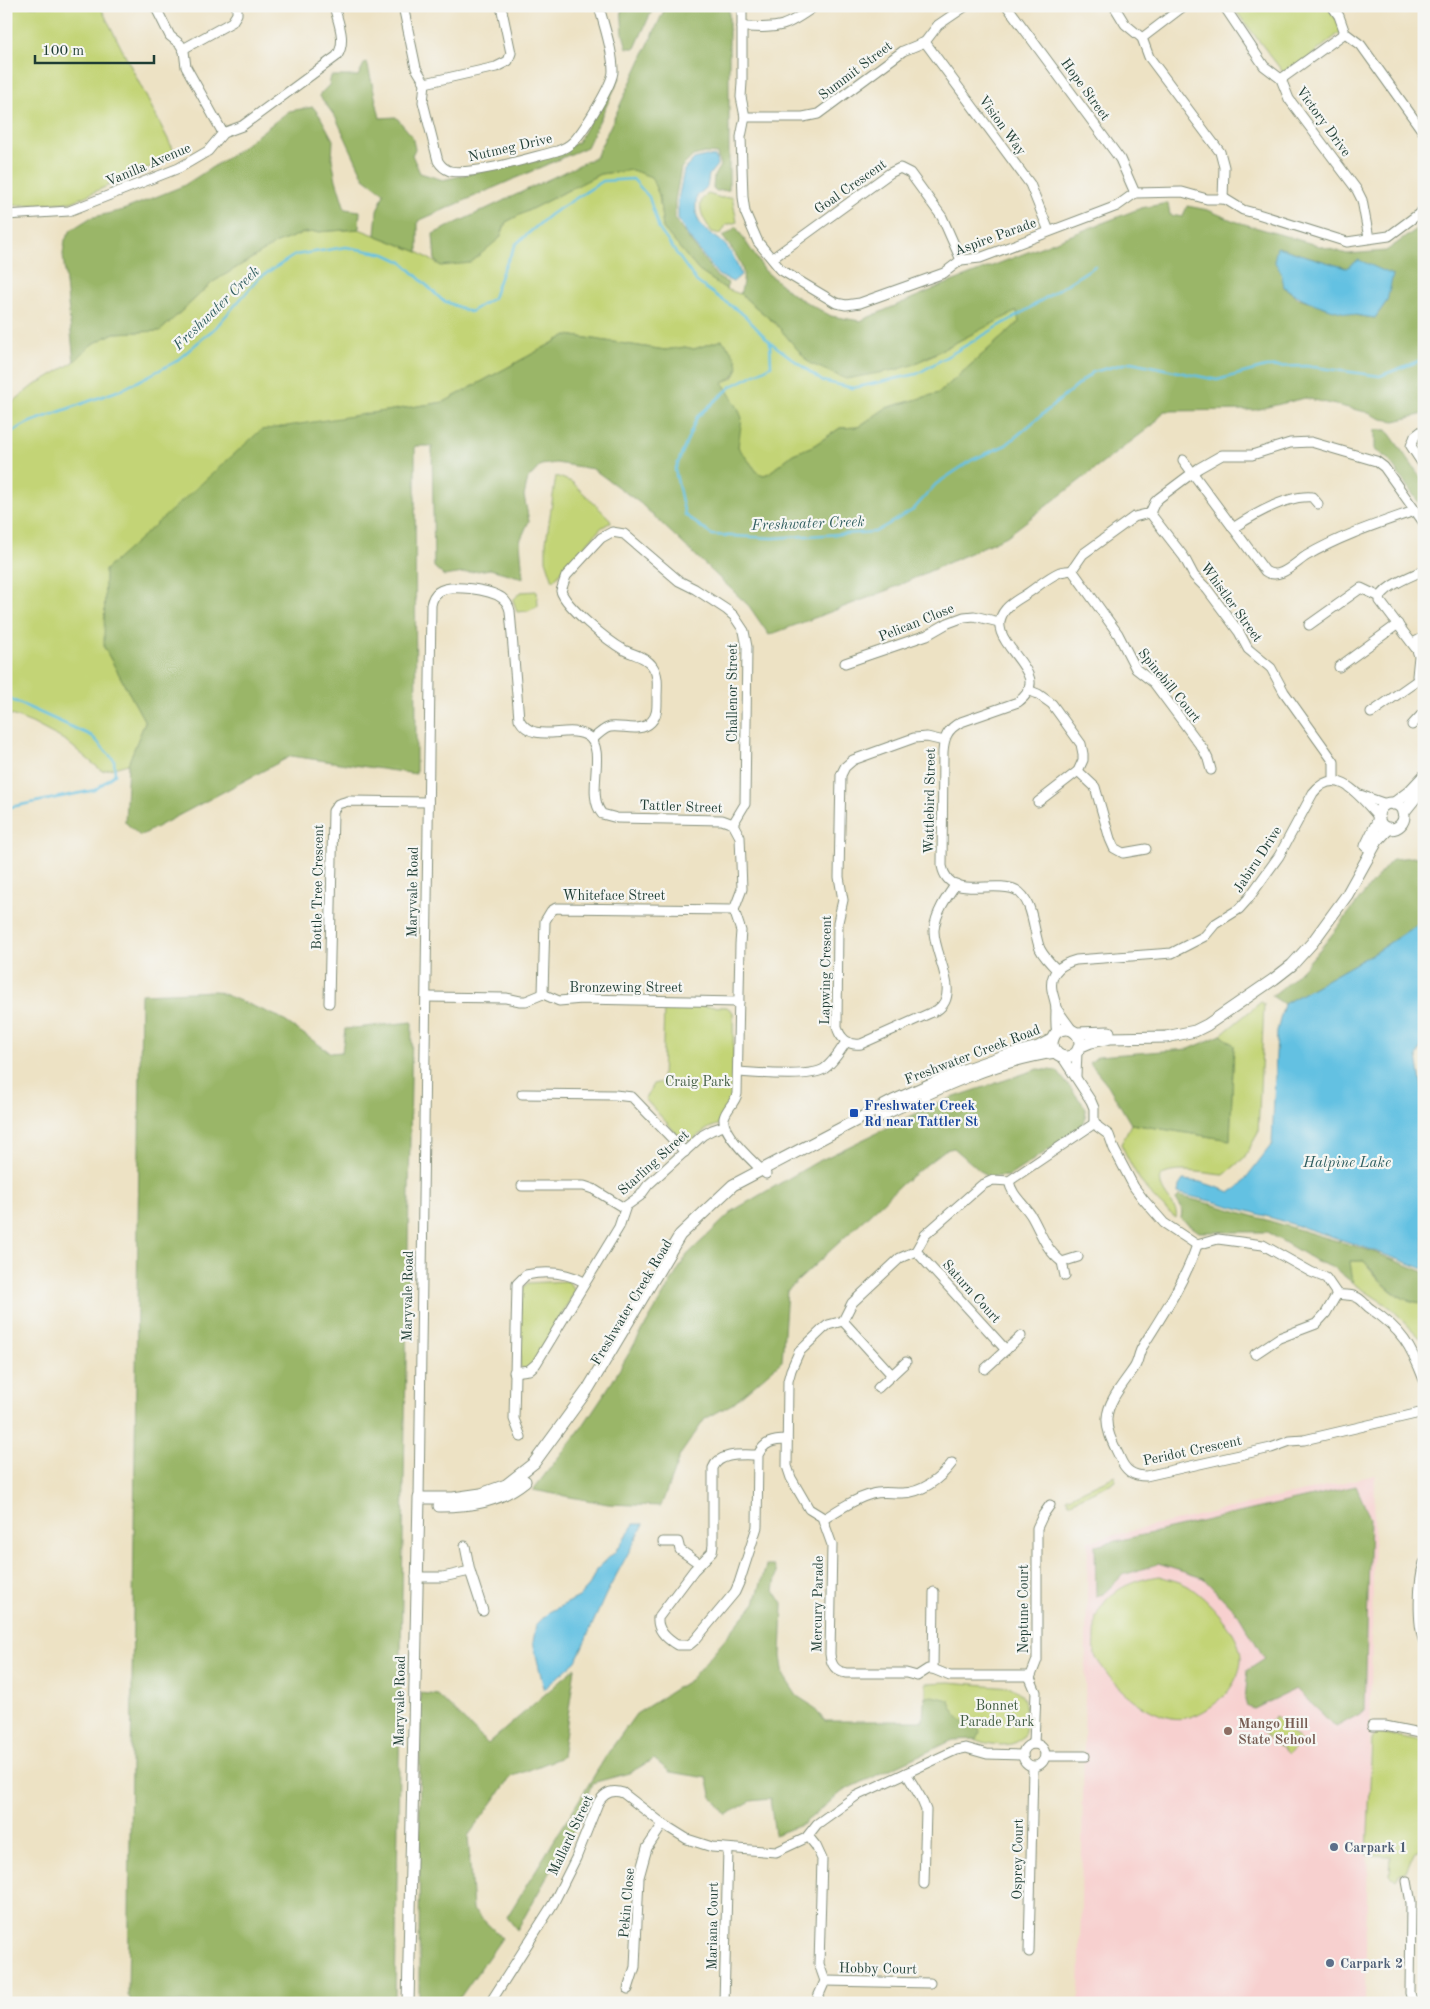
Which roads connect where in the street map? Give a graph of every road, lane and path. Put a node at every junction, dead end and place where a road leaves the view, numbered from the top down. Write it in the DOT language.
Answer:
graph roads {
  1 [pos="155,6"];
  2 [pos="237,6"];
  3 [pos="334,6"];
  4 [pos="403,6"];
  5 [pos="501,6"];
  6 [pos="599,6"];
  7 [pos="742,6"];
  8 [pos="815,6"];
  9 [pos="966,6"];
  10 [pos="1007,6"];
  11 [pos="1114,6"];
  12 [pos="1184,6"];
  13 [pos="1224,6"];
  14 [pos="1332,6"];
  15 [pos="742,27"];
  16 [pos="1345,32"];
  17 [pos="1142,38"];
  18 [pos="925,42"];
  19 [pos="183,48"];
  20 [pos="1281,79"];
  21 [pos="425,83"];
  22 [pos="745,117"];
  23 [pos="223,132"];
  24 [pos="1424,132"];
  25 [pos="1135,193"];
  26 [pos="1223,199"];
  27 [pos="1424,210"];
  28 [pos="6,215"];
  29 [pos="1049,231"];
  30 [pos="1369,238"];
  31 [pos="773,258"];
  32 [pos="961,260"];
  33 [pos="1424,429"];
  34 [pos="1183,460"];
  35 [pos="1424,466"];
  36 [pos="1192,473"];
  37 [pos="1318,504"];
  38 [pos="1414,510"];
  39 [pos="1150,513"];
  40 [pos="1424,523"];
  41 [pos="1233,528"];
  42 [pos="1072,570"];
  43 [pos="1424,570"];
  44 [pos="1380,597"];
  45 [pos="999,622"];
  46 [pos="1398,624"];
  47 [pos="1309,626"];
  48 [pos="1424,637"];
  49 [pos="1414,643"];
  50 [pos="845,663"];
  51 [pos="1339,667"];
  52 [pos="1421,683"];
  53 [pos="1028,690"];
  54 [pos="1424,712"];
  55 [pos="1370,713"];
  56 [pos="1412,725"];
  57 [pos="592,740"];
  58 [pos="944,741"];
  59 [pos="1211,770"];
  60 [pos="1078,771"];
  61 [pos="1424,776"];
  62 [pos="1334,781"];
  63 [pos="1424,787"];
  64 [pos="1360,795"];
  65 [pos="428,802"];
  66 [pos="1038,802"];
  67 [pos="1390,804"];
  68 [pos="1403,813"];
  69 [pos="1378,818"];
  70 [pos="733,824"];
  71 [pos="1389,828"];
  72 [pos="1146,849"];
  73 [pos="956,884"];
  74 [pos="734,910"];
  75 [pos="1057,970"];
  76 [pos="542,994"];
  77 [pos="426,997"];
  78 [pos="739,1002"];
  79 [pos="329,1003"];
  80 [pos="1056,1008"];
  81 [pos="1074,1032"];
  82 [pos="1055,1036"];
  83 [pos="846,1042"];
  84 [pos="1078,1049"];
  85 [pos="1058,1054"];
  86 [pos="738,1072"];
  87 [pos="1076,1076"];
  88 [pos="522,1094"];
  89 [pos="1095,1123"];
  90 [pos="724,1126"];
  91 [pos="685,1152"];
  92 [pos="764,1172"];
  93 [pos="1009,1181"];
  94 [pos="522,1186"];
  95 [pos="624,1208"];
  96 [pos="1197,1245"];
  97 [pos="916,1251"];
  98 [pos="1078,1257"];
  99 [pos="1062,1262"];
  100 [pos="1065,1276"];
  101 [pos="584,1282"];
  102 [pos="1337,1294"];
  103 [pos="843,1321"];
  104 [pos="1021,1336"];
  105 [pos="1006,1350"];
  106 [pos="1255,1354"];
  107 [pos="1420,1356"];
  108 [pos="906,1362"];
  109 [pos="985,1369"];
  110 [pos="514,1372"];
  111 [pos="892,1375"];
  112 [pos="1424,1380"];
  113 [pos="878,1388"];
  114 [pos="1424,1412"];
  115 [pos="520,1437"];
  116 [pos="787,1440"];
  117 [pos="758,1455"];
  118 [pos="952,1464"];
  119 [pos="418,1502"];
  120 [pos="1050,1505"];
  121 [pos="824,1519"];
  122 [pos="663,1542"];
  123 [pos="465,1546"];
  124 [pos="1424,1563"];
  125 [pos="700,1564"];
  126 [pos="470,1570"];
  127 [pos="416,1577"];
  128 [pos="934,1592"];
  129 [pos="483,1611"];
  130 [pos="1424,1642"];
  131 [pos="933,1669"];
  132 [pos="1030,1676"];
  133 [pos="1372,1726"];
  134 [pos="1424,1734"];
  135 [pos="1034,1744"];
  136 [pos="1022,1756"];
  137 [pos="1045,1756"];
  138 [pos="1085,1756"];
  139 [pos="1033,1766"];
  140 [pos="906,1773"];
  141 [pos="663,1824"];
  142 [pos="808,1836"];
  143 [pos="728,1849"];
  144 [pos="1407,1881"];
  145 [pos="924,1884"];
  146 [pos="1029,1952"];
  147 [pos="825,1981"];
  148 [pos="930,1983"];
  149 [pos="628,1989"];
  150 [pos="408,2003"];
  151 [pos="490,2003"];
  152 [pos="724,2003"];
  153 [pos="818,2003"];
  154 [pos="1413,2003"];
  1 -- 19 [label="street"];
  2 -- 19 [label="street"];
  3 -- 23 [label="street, Vanilla Avenue"];
  4 -- 21 [label="street, Nutmeg Drive"];
  5 -- 21 [label="street"];
  6 -- 21 [label="street, Nutmeg Drive"];
  7 -- 15 [label="street, Aspire Parade"];
  8 -- 15 [label="street"];
  9 -- 18 [label="street, Summit Street"];
  10 -- 25 [label="street, Hope Street"];
  11 -- 17 [label="street"];
  12 -- 17 [label="street"];
  13 -- 20 [label="street, Victory Drive"];
  14 -- 16 [label="street"];
  15 -- 22 [label="street, Aspire Parade"];
  16 -- 20 [label="street"];
  16 -- 24 [label="street"];
  17 -- 26 [label="street"];
  18 -- 22 [label="street, Summit Street"];
  18 -- 29 [label="street, Vision Way"];
  19 -- 23 [label="street"];
  20 -- 30 [label="street, Victory Drive"];
  22 -- 31 [label="street, Aspire Parade"];
  23 -- 28 [label="street, Vanilla Avenue"];
  25 -- 26 [label="street"];
  25 -- 29 [label="street, Aspire Parade"];
  26 -- 30 [label="street"];
  27 -- 30 [label="street"];
  29 -- 32 [label="street, Aspire Parade"];
  31 -- 32 [label="street, Aspire Parade"];
  31 -- 32 [label="street, Goal Crescent"];
  33 -- 35 [label="street"];
  34 -- 36 [label="street"];
  36 -- 38 [label="street"];
  36 -- 39 [label="street"];
  36 -- 41 [label="street"];
  37 -- 41 [label="street"];
  38 -- 40 [label="street"];
  38 -- 41 [label="street"];
  39 -- 42 [label="street"];
  39 -- 62 [label="street, Whistler Street"];
  42 -- 45 [label="street"];
  42 -- 59 [label="street, Spinebill Court"];
  43 -- 44 [label="street"];
  44 -- 46 [label="street"];
  44 -- 47 [label="street"];
  45 -- 50 [label="street, Pelican Close"];
  45 -- 53 [label="street"];
  46 -- 49 [label="street"];
  46 -- 51 [label="street"];
  48 -- 49 [label="street"];
  49 -- 52 [label="street"];
  52 -- 55 [label="street"];
  53 -- 58 [label="street, Wattlebird Street"];
  53 -- 60 [label="street"];
  54 -- 56 [label="street"];
  57 -- 65 [label="street, Maryvale Road"];
  57 -- 70 [label="street, Tattler Street"];
  57 -- 70 [label="street, Challenor Street"];
  58 -- 73 [label="street, Wattlebird Street"];
  58 -- 83 [label="street, Lapwing Crescent"];
  60 -- 66 [label="street"];
  60 -- 72 [label="street"];
  61 -- 67 [label="main road"];
  62 -- 64 [label="street"];
  62 -- 75 [label="street, Jabiru Drive"];
  63 -- 68 [label="main road"];
  64 -- 67 [label="street"];
  64 -- 69 [label="street"];
  65 -- 77 [label="street, Maryvale Road"];
  65 -- 79 [label="street, Bottle Tree Crescent"];
  67 -- 68 [label="main road"];
  67 -- 69 [label="main road"];
  68 -- 71 [label="main road"];
  69 -- 71 [label="main road"];
  69 -- 81 [label="main road"];
  70 -- 74 [label="street, Tattler Street"];
  71 -- 84 [label="main road"];
  73 -- 75 [label="street"];
  73 -- 83 [label="street"];
  74 -- 76 [label="street, Whiteface Street"];
  74 -- 78 [label="street"];
  75 -- 80 [label="street"];
  76 -- 77 [label="street, Bronzewing Street"];
  76 -- 78 [label="street, Bronzewing Street"];
  77 -- 119 [label="street, Maryvale Road"];
  78 -- 86 [label="street"];
  80 -- 81 [label="street"];
  80 -- 82 [label="street"];
  81 -- 82 [label="main road"];
  81 -- 84 [label="main road"];
  82 -- 85 [label="main road"];
  82 -- 92 [label="main road, Freshwater Creek Road"];
  83 -- 86 [label="street"];
  84 -- 85 [label="main road"];
  84 -- 87 [label="street"];
  85 -- 87 [label="street"];
  85 -- 92 [label="main road, Freshwater Creek Road"];
  86 -- 90 [label="street"];
  87 -- 89 [label="street"];
  88 -- 91 [label="street"];
  89 -- 93 [label="street"];
  89 -- 96 [label="street"];
  90 -- 91 [label="street, Starling Street"];
  90 -- 92 [label="street"];
  91 -- 95 [label="street, Starling Street"];
  92 -- 119 [label="main road, Freshwater Creek Road"];
  93 -- 97 [label="street"];
  93 -- 99 [label="street"];
  94 -- 95 [label="street"];
  95 -- 101 [label="street, Starling Street"];
  96 -- 102 [label="street"];
  96 -- 114 [label="street, Peridot Crescent"];
  97 -- 103 [label="street"];
  97 -- 105 [label="street, Saturn Court"];
  98 -- 99 [label="street"];
  99 -- 100 [label="street"];
  101 -- 110 [label="street, Starling Street"];
  101 -- 110 [label="street"];
  102 -- 106 [label="street"];
  102 -- 107 [label="street"];
  103 -- 111 [label="street"];
  103 -- 116 [label="street"];
  104 -- 105 [label="street"];
  105 -- 109 [label="street"];
  107 -- 112 [label="street"];
  108 -- 111 [label="street"];
  110 -- 115 [label="street"];
  111 -- 113 [label="street"];
  116 -- 117 [label="street"];
  116 -- 121 [label="street"];
  117 -- 125 [label="street"];
  117 -- 125 [label="street"];
  118 -- 121 [label="street"];
  119 -- 127 [label="main road, Maryvale Road"];
  120 -- 132 [label="street, Neptune Court"];
  121 -- 131 [label="street, Mercury Parade"];
  122 -- 125 [label="street"];
  123 -- 126 [label="street"];
  124 -- 130 [label="street"];
  126 -- 127 [label="street"];
  126 -- 129 [label="street"];
  127 -- 150 [label="main road, Maryvale Road"];
  128 -- 131 [label="street"];
  131 -- 132 [label="street, Mercury Parade"];
  132 -- 135 [label="street"];
  133 -- 134 [label="street"];
  135 -- 136 [label="street"];
  135 -- 137 [label="street"];
  136 -- 139 [label="street"];
  136 -- 140 [label="street, Mallard Street"];
  137 -- 138 [label="street"];
  137 -- 139 [label="street"];
  139 -- 146 [label="street, Osprey Court"];
  140 -- 142 [label="street, Mallard Street"];
  140 -- 145 [label="street"];
  141 -- 143 [label="street, Mallard Street"];
  141 -- 149 [label="street, Pekin Close"];
  141 -- 151 [label="street, Mallard Street"];
  142 -- 143 [label="street, Mallard Street"];
  142 -- 147 [label="street"];
  143 -- 152 [label="street, Mariana Court"];
  144 -- 154 [label="street"];
  147 -- 148 [label="street, Hobby Court"];
  147 -- 153 [label="street"];
}
